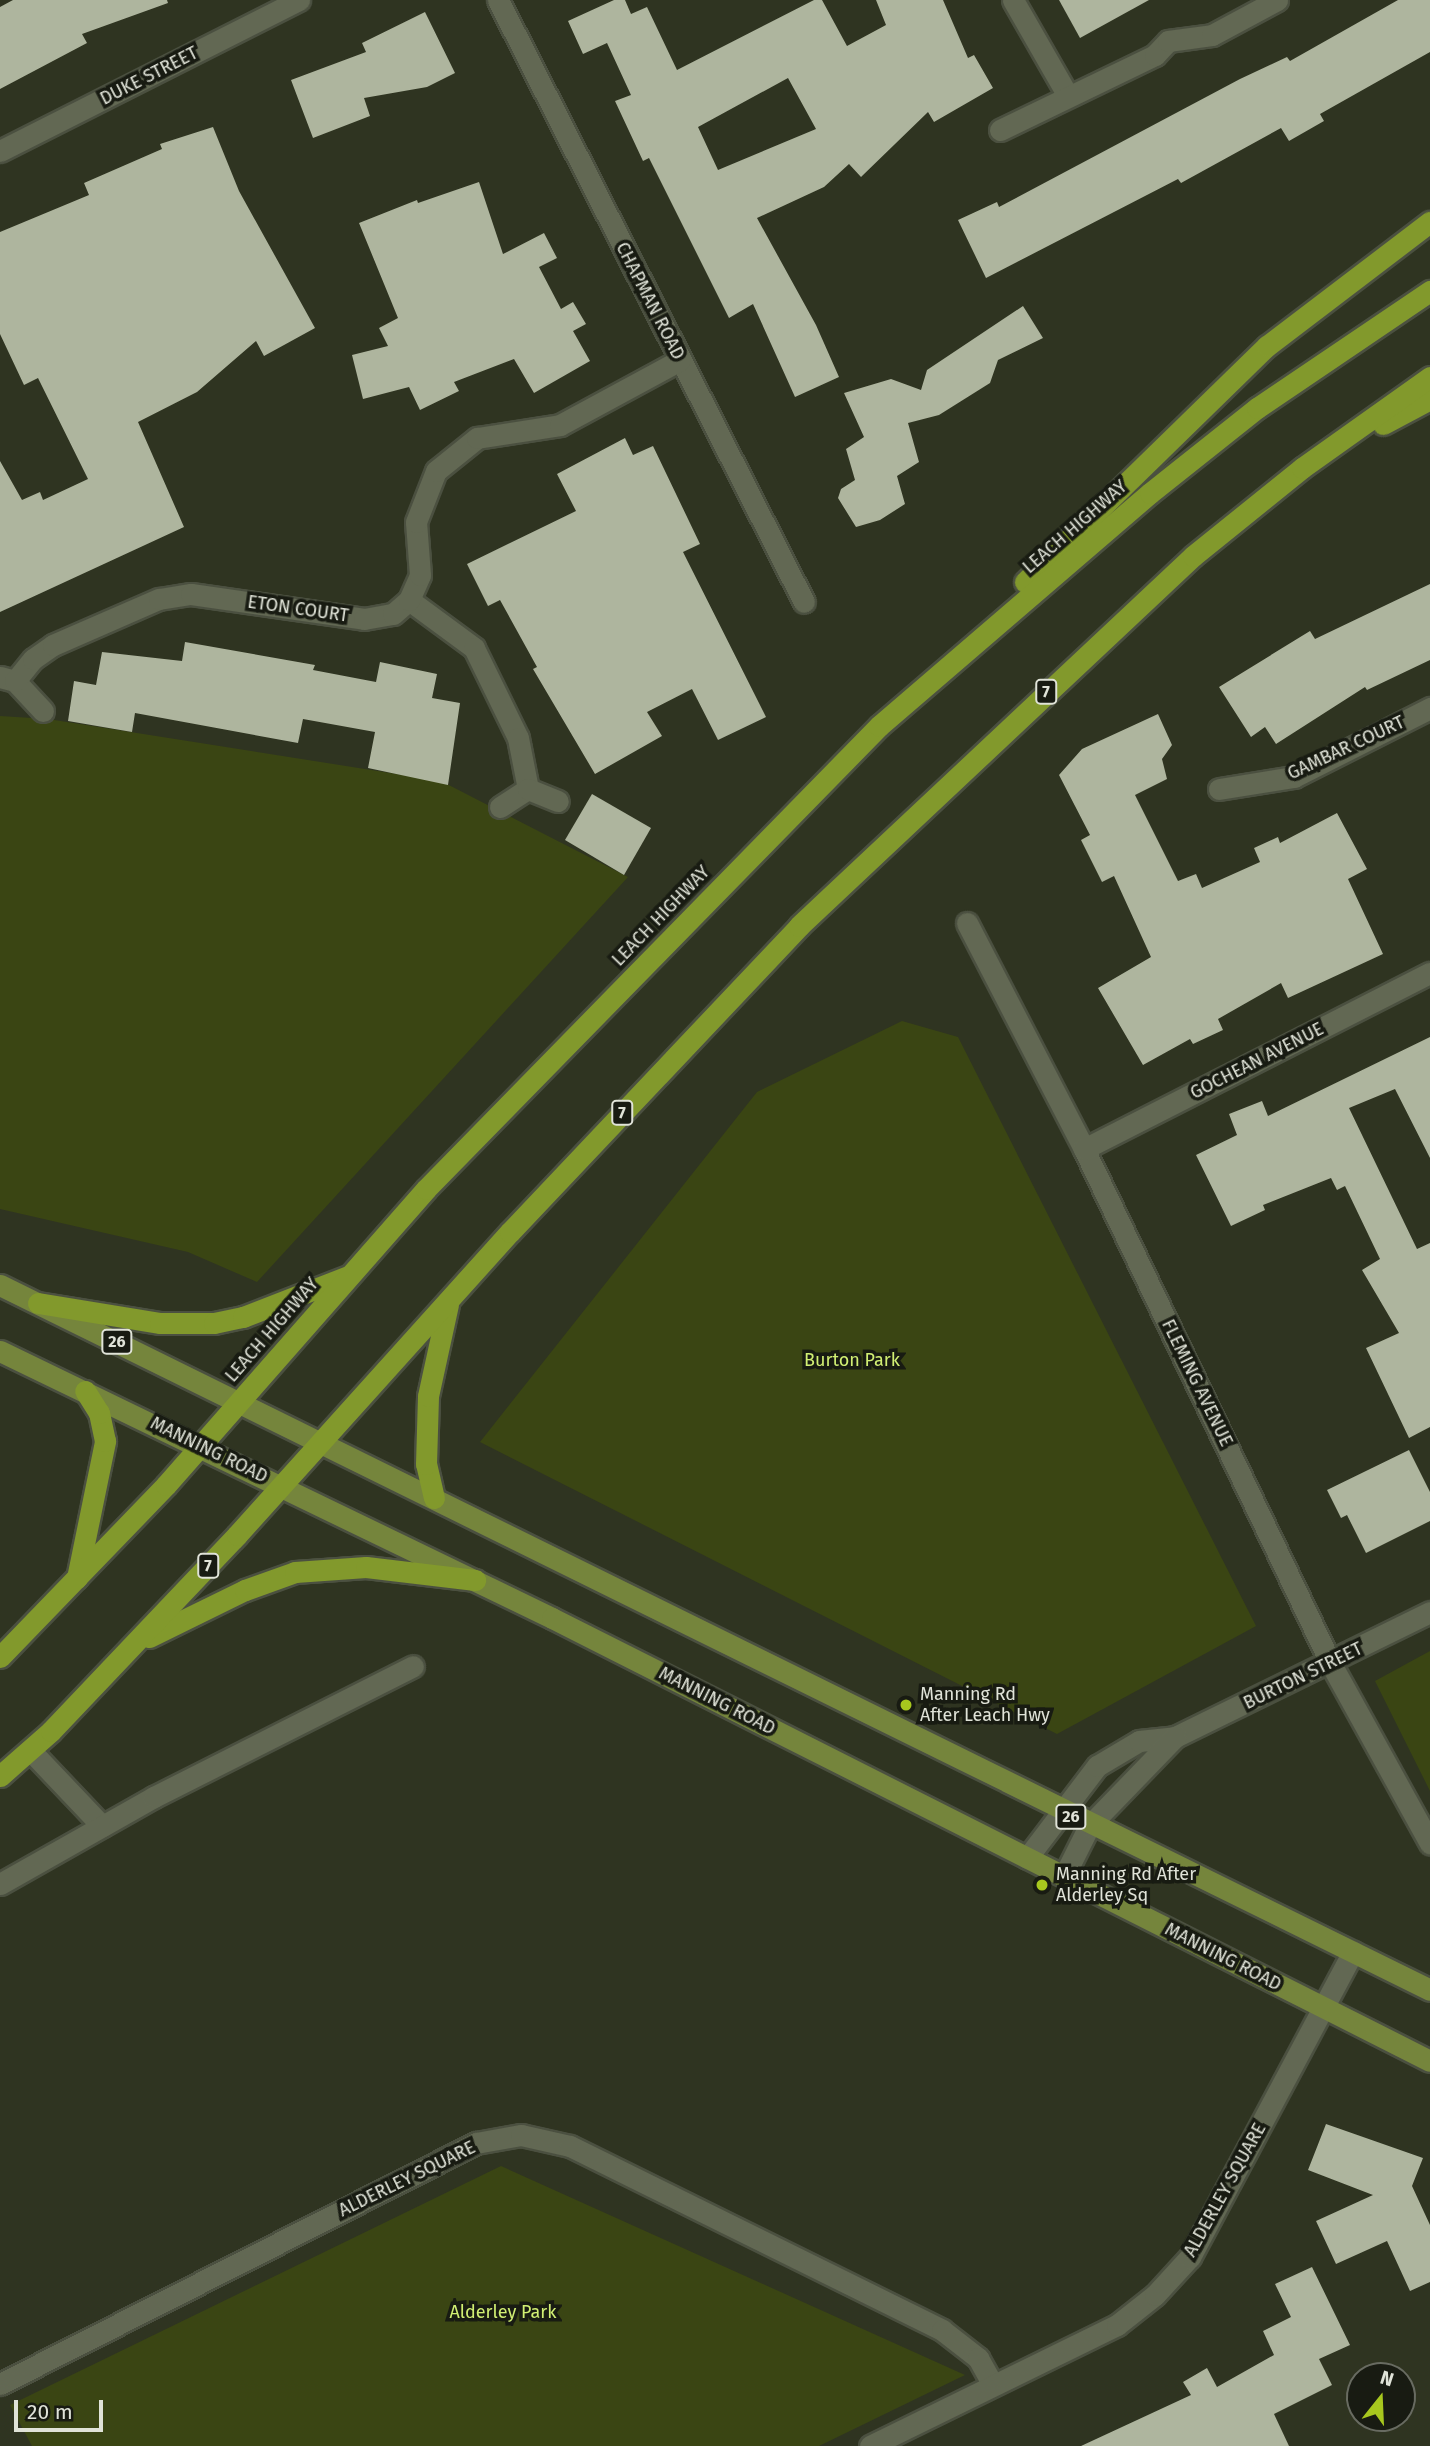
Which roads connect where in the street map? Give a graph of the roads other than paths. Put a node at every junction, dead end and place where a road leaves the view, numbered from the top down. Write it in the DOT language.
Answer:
graph roads {
  1 [pos="299,0"];
  2 [pos="498,0"];
  3 [pos="1013,0"];
  4 [pos="1277,0"];
  5 [pos="1068,96"];
  6 [pos="1000,130"];
  7 [pos="0,151"];
  8 [pos="1430,222"];
  9 [pos="1430,291"];
  10 [pos="680,360"];
  11 [pos="1430,377"];
  12 [pos="1430,399"];
  13 [pos="1302,468"];
  14 [pos="410,600"];
  15 [pos="804,602"];
  16 [pos="8,679"];
  17 [pos="1430,708"];
  18 [pos="43,711"];
  19 [pos="879,726"];
  20 [pos="527,789"];
  21 [pos="1219,789"];
  22 [pos="558,801"];
  23 [pos="500,807"];
  24 [pos="967,923"];
  25 [pos="1430,973"];
  26 [pos="1084,1149"];
  27 [pos="351,1275"];
  28 [pos="0,1285"];
  29 [pos="448,1302"];
  30 [pos="38,1303"];
  31 [pos="0,1351"];
  32 [pos="85,1391"];
  33 [pos="240,1401"];
  34 [pos="322,1442"];
  35 [pos="201,1446"];
  36 [pos="283,1486"];
  37 [pos="434,1498"];
  38 [pos="77,1580"];
  39 [pos="475,1580"];
  40 [pos="1430,1612"];
  41 [pos="133,1645"];
  42 [pos="0,1657"];
  43 [pos="1331,1664"];
  44 [pos="413,1666"];
  45 [pos="1175,1737"];
  46 [pos="30,1750"];
  47 [pos="0,1776"];
  48 [pos="1059,1810"];
  49 [pos="102,1826"];
  50 [pos="1089,1826"];
  51 [pos="1430,1843"];
  52 [pos="1027,1858"];
  53 [pos="1064,1876"];
  54 [pos="0,1884"];
  55 [pos="1353,1952"];
  56 [pos="1430,1990"];
  57 [pos="1325,2008"];
  58 [pos="1430,2061"];
  59 [pos="0,2384"];
  60 [pos="993,2385"];
  61 [pos="870,2446"];
  1 -- 7 [label="street, DUKE STREET"];
  2 -- 10 [label="street, CHAPMAN ROAD"];
  3 -- 5 [label="street"];
  4 -- 5 [label="street"];
  5 -- 6 [label="street"];
  8 -- 19 [label="highway"];
  9 -- 19 [label="highway, LEACH HIGHWAY"];
  10 -- 14 [label="street"];
  10 -- 15 [label="street, CHAPMAN ROAD"];
  11 -- 13 [label="highway, 7"];
  12 -- 13 [label="highway"];
  13 -- 29 [label="highway, 7"];
  14 -- 16 [label="street, ETON COURT"];
  14 -- 20 [label="street"];
  16 -- 18 [label="street, ETON COURT"];
  17 -- 21 [label="street, GAMBAR COURT"];
  19 -- 27 [label="highway, LEACH HIGHWAY"];
  20 -- 22 [label="street"];
  20 -- 23 [label="street"];
  24 -- 26 [label="street, FLEMING AVENUE"];
  25 -- 26 [label="street, GOCHEAN AVENUE"];
  26 -- 43 [label="street, FLEMING AVENUE"];
  27 -- 30 [label="highway"];
  27 -- 33 [label="highway, LEACH HIGHWAY"];
  28 -- 30 [label="main road, 26"];
  29 -- 34 [label="highway, 7"];
  29 -- 37 [label="highway"];
  30 -- 33 [label="main road, 26"];
  31 -- 32 [label="main road, MANNING ROAD"];
  32 -- 35 [label="main road, MANNING ROAD"];
  32 -- 38 [label="highway"];
  33 -- 34 [label="main road, 26"];
  33 -- 35 [label="highway, LEACH HIGHWAY"];
  34 -- 36 [label="highway, 7"];
  34 -- 37 [label="main road, 26"];
  35 -- 36 [label="main road, MANNING ROAD"];
  35 -- 38 [label="highway, LEACH HIGHWAY"];
  36 -- 39 [label="main road, MANNING ROAD"];
  36 -- 41 [label="highway, 7"];
  37 -- 48 [label="main road, 26"];
  38 -- 42 [label="highway, LEACH HIGHWAY"];
  39 -- 41 [label="highway"];
  39 -- 52 [label="main road, MANNING ROAD"];
  40 -- 43 [label="street, BURTON STREET"];
  41 -- 46 [label="highway, 7"];
  43 -- 45 [label="street, BURTON STREET"];
  43 -- 51 [label="street, FLEMING AVENUE"];
  44 -- 49 [label="street"];
  45 -- 48 [label="street, BURTON STREET"];
  45 -- 50 [label="street, BURTON STREET"];
  46 -- 47 [label="highway, 7"];
  46 -- 49 [label="street"];
  48 -- 50 [label="main road, 26"];
  48 -- 52 [label="street, BURTON STREET"];
  49 -- 54 [label="street"];
  50 -- 53 [label="street, BURTON STREET"];
  50 -- 55 [label="main road, 26"];
  52 -- 53 [label="main road, MANNING ROAD"];
  53 -- 57 [label="main road, MANNING ROAD"];
  55 -- 56 [label="main road, 26"];
  55 -- 57 [label="street, ALDERLEY SQUARE"];
  57 -- 58 [label="main road, MANNING ROAD"];
  57 -- 60 [label="street, ALDERLEY SQUARE"];
  59 -- 60 [label="street, ALDERLEY SQUARE"];
  60 -- 61 [label="street, ALDERLEY SQUARE"];
}
